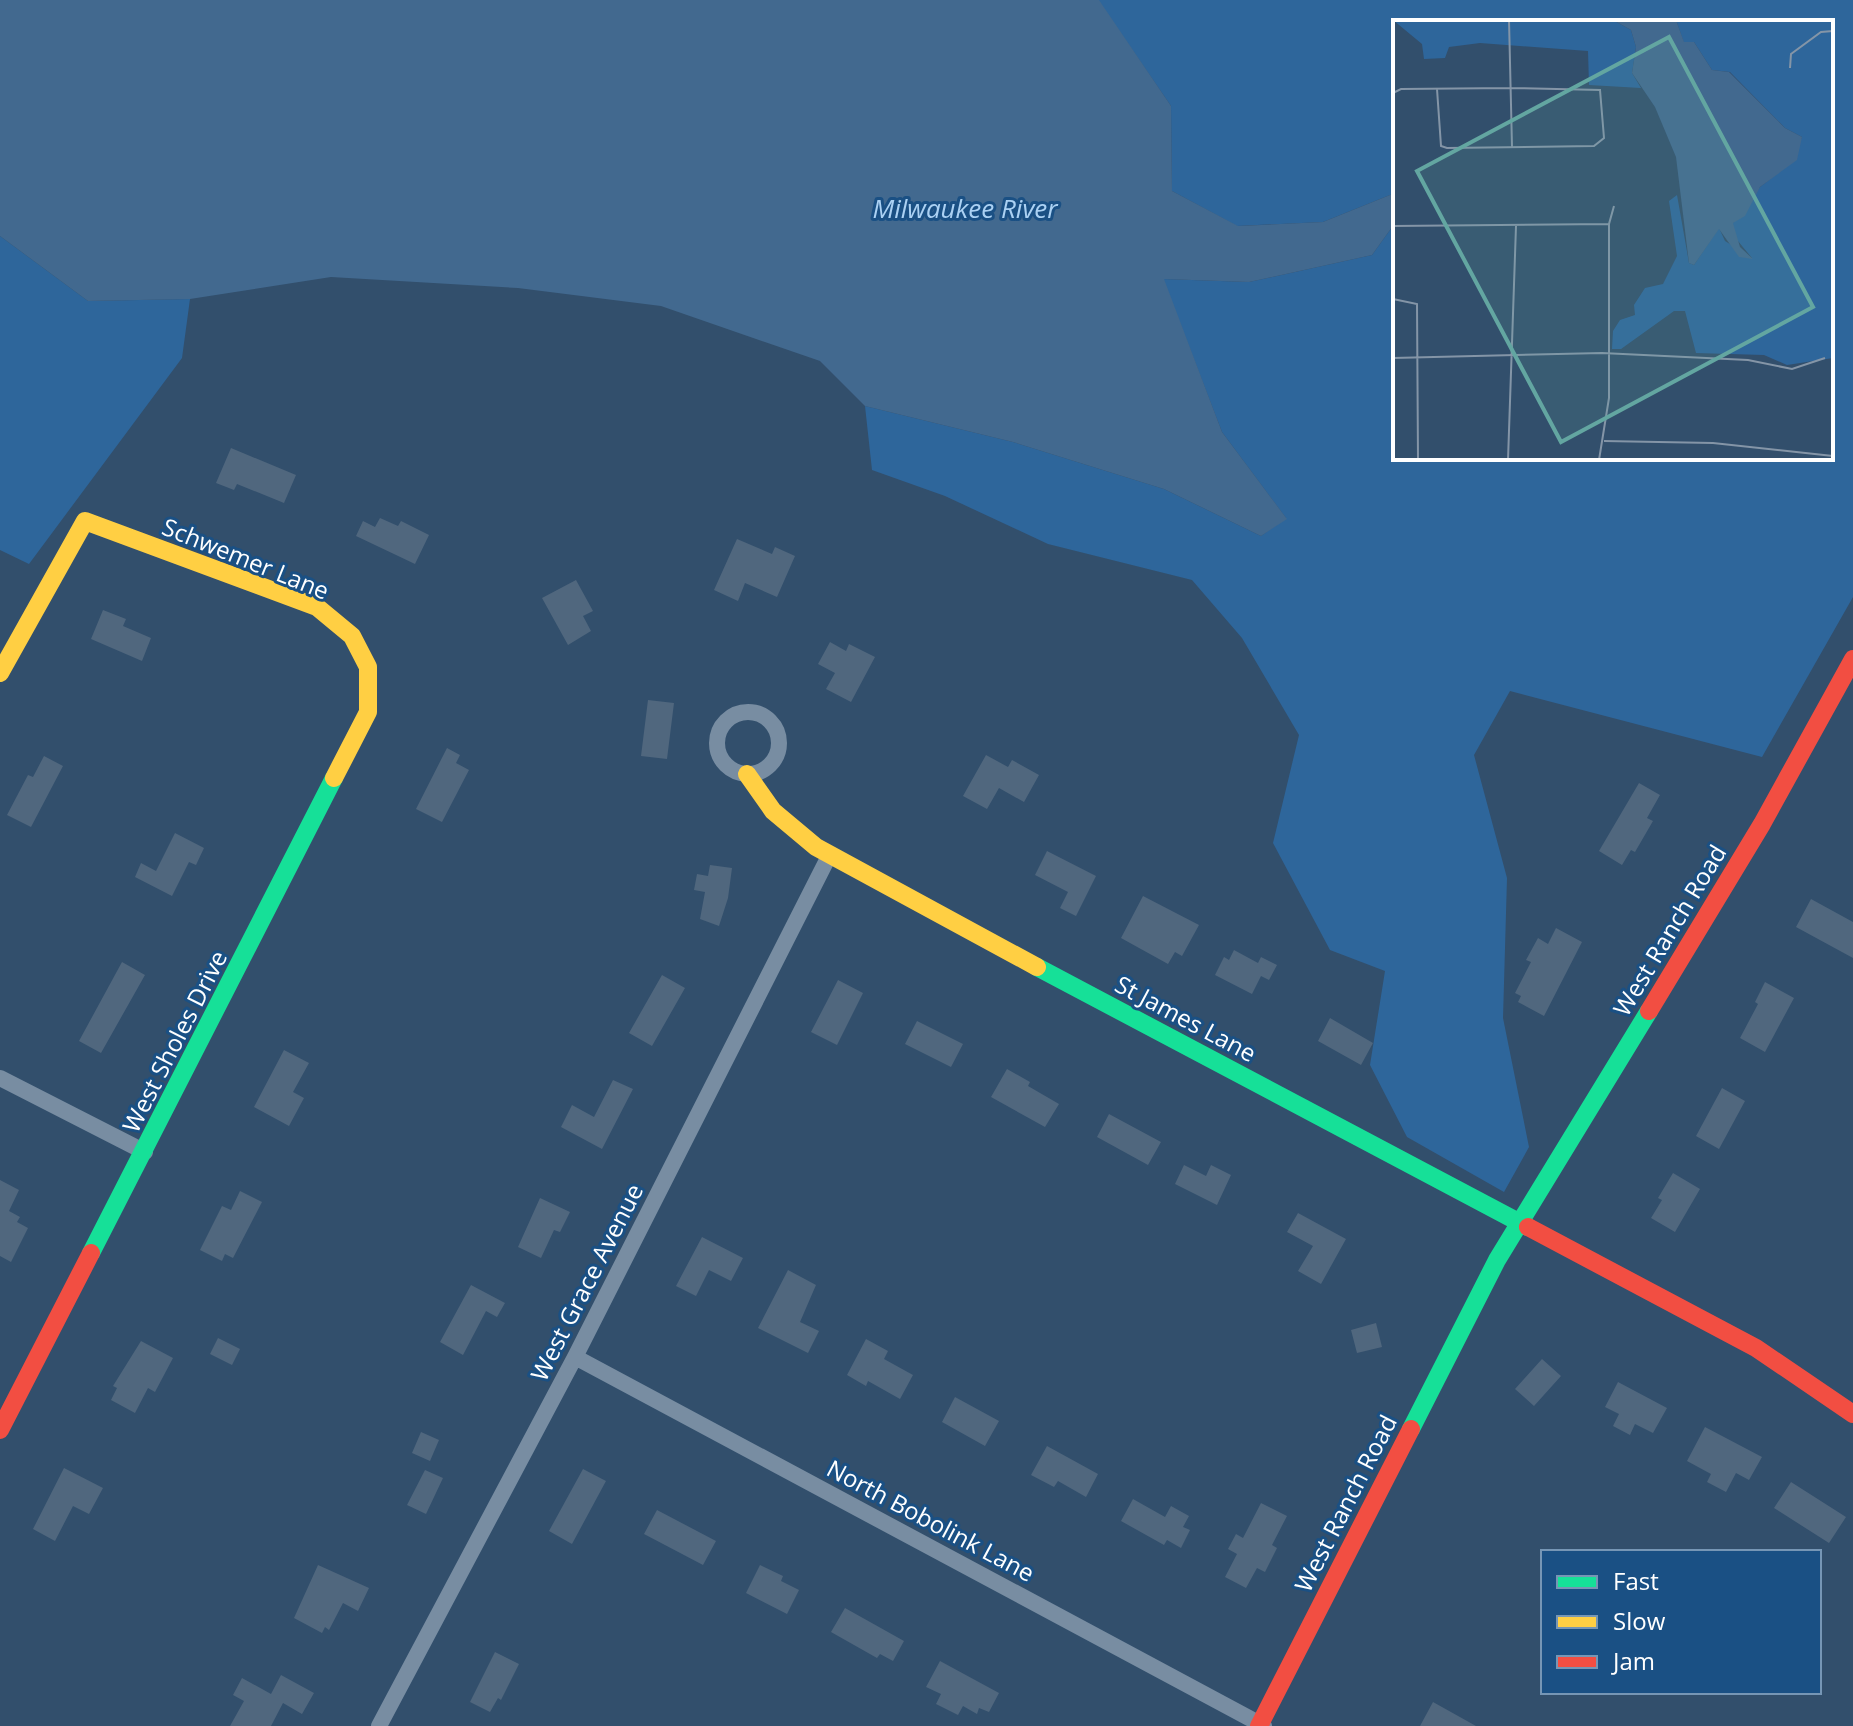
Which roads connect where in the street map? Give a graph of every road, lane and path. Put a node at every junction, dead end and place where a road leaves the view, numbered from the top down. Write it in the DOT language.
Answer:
graph roads {
  1 [pos="1853,659"];
  2 [pos="368,667"];
  3 [pos="0,673"];
  4 [pos="747,774"];
  5 [pos="829,856"];
  6 [pos="0,1078"];
  7 [pos="145,1152"];
  8 [pos="1520,1222"];
  9 [pos="575,1357"];
  10 [pos="1853,1414"];
  11 [pos="0,1430"];
  12 [pos="1261,1725"];
  13 [pos="379,1726"];
  1 -- 8 [label="street, West Ranch Road"];
  2 -- 3 [label="street, Schwemer Lane"];
  2 -- 7 [label="street, West Sholes Drive"];
  4 -- 5 [label="street, St James Lane"];
  5 -- 8 [label="street, St James Lane"];
  5 -- 9 [label="street, West Grace Avenue"];
  6 -- 7 [label="street"];
  7 -- 11 [label="street, West Sholes Drive"];
  8 -- 10 [label="street, St James Lane"];
  8 -- 12 [label="street, West Ranch Road"];
  9 -- 12 [label="street, North Bobolink Lane"];
  9 -- 13 [label="street, West Grace Avenue"];
}
